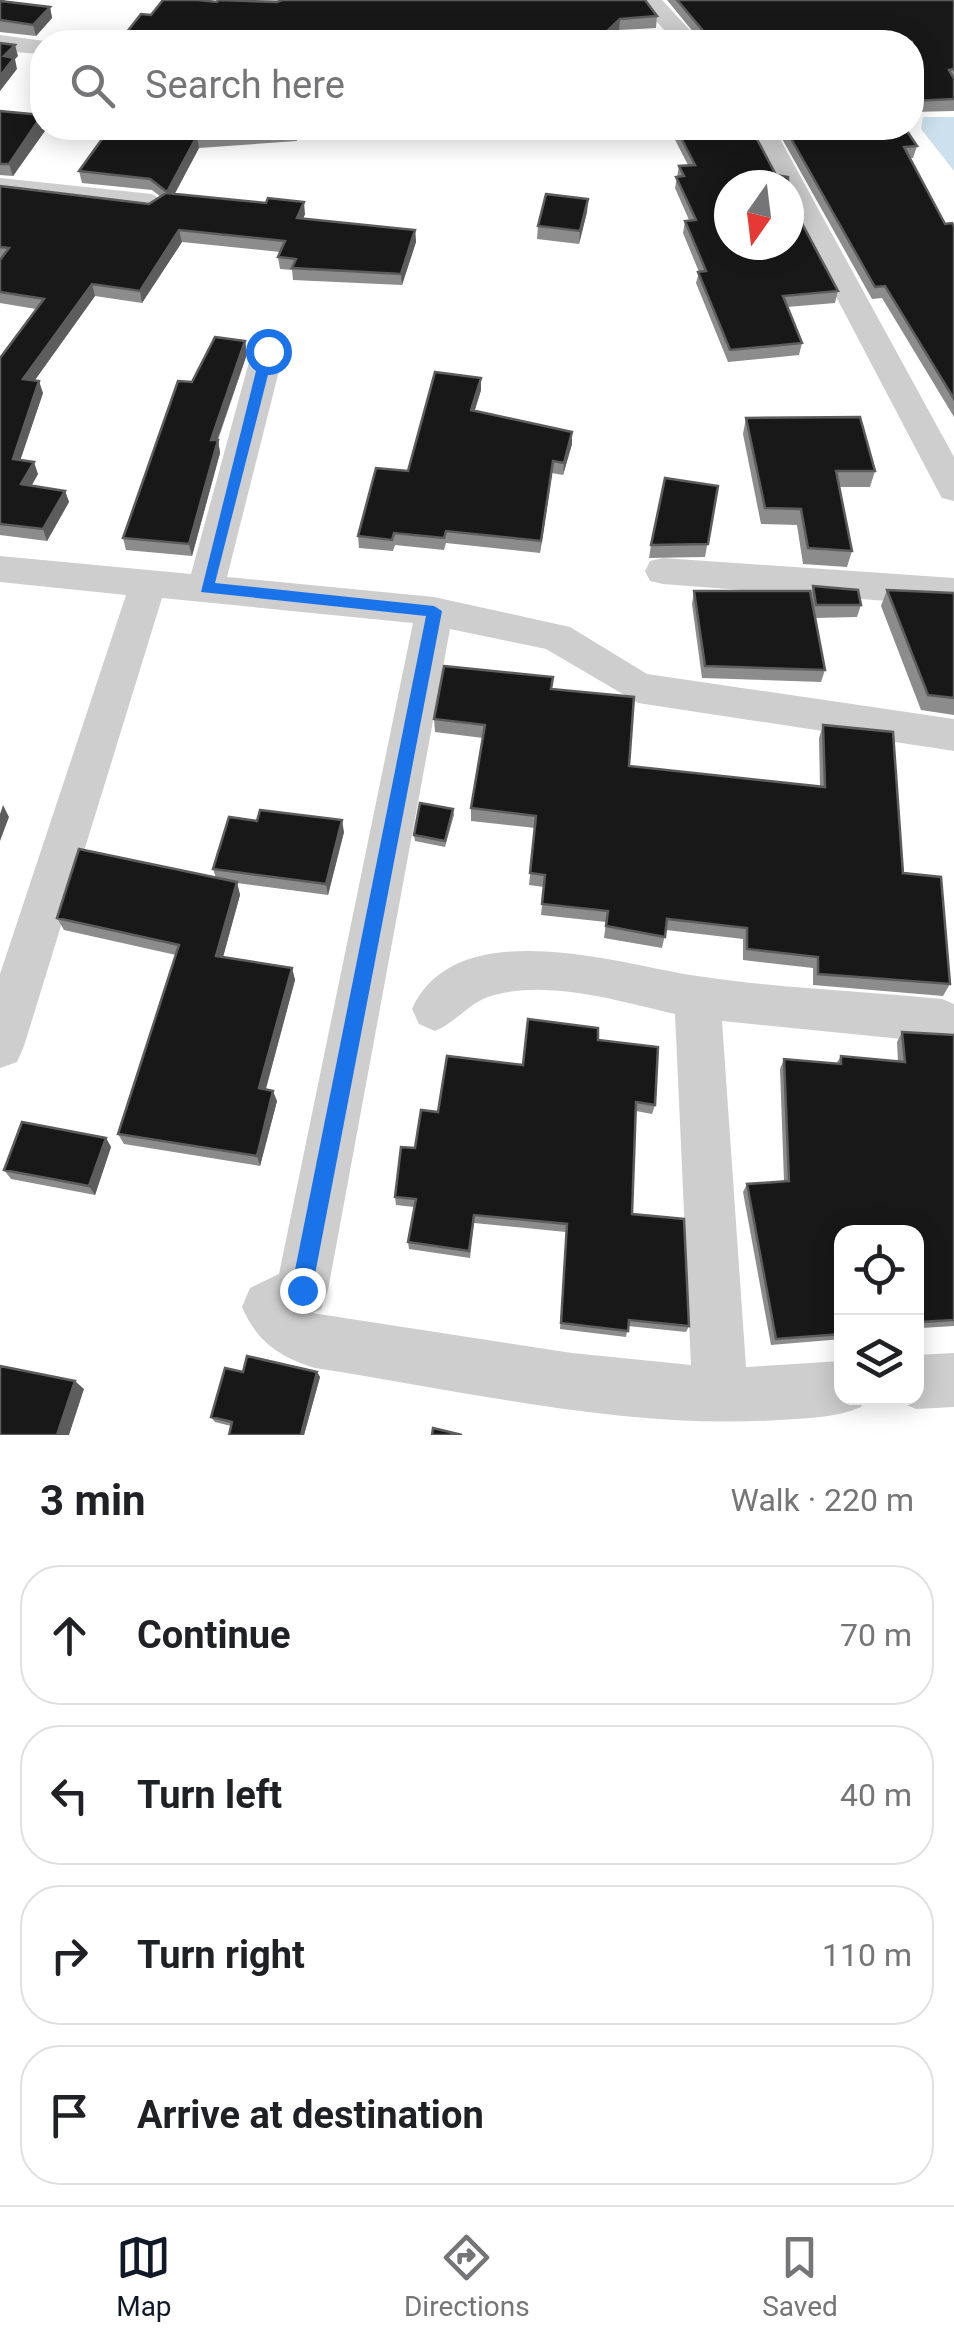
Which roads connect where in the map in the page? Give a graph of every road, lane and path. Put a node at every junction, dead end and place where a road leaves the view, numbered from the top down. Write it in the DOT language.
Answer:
graph roads {
  1 [pos="288,0"];
  2 [pos="648,0"];
  3 [pos="262,2"];
  4 [pos="676,30"];
  5 [pos="0,43"];
  6 [pos="30,45"];
  7 [pos="766,140"];
  8 [pos="0,186"];
  9 [pos="152,203"];
  10 [pos="268,351"];
  11 [pos="954,489"];
  12 [pos="0,569"];
  13 [pos="663,571"];
  14 [pos="147,586"];
  15 [pos="206,588"];
  16 [pos="954,592"];
  17 [pos="434,611"];
  18 [pos="954,735"];
  19 [pos="697,997"];
  20 [pos="435,1008"];
  21 [pos="942,1021"];
  22 [pos="0,1046"];
  23 [pos="954,1380"];
  24 [pos="924,1382"];
  25 [pos="834,1389"];
  26 [pos="720,1396"];
  1 -- 3 [label="street"];
  2 -- 4 [label="street"];
  5 -- 6 [label="street"];
  7 -- 11 [label="street"];
  8 -- 9 [label="street"];
  10 -- 15 [label="street"];
  12 -- 14 [label="street"];
  13 -- 16 [label="street"];
  14 -- 15 [label="street"];
  14 -- 22 [label="street"];
  15 -- 17 [label="street"];
  17 -- 18 [label="street"];
  17 -- 26 [label="street"];
  19 -- 20 [label="street"];
  19 -- 21 [label="street"];
  19 -- 26 [label="street"];
  23 -- 24 [label="street"];
  25 -- 26 [label="street"];
}
